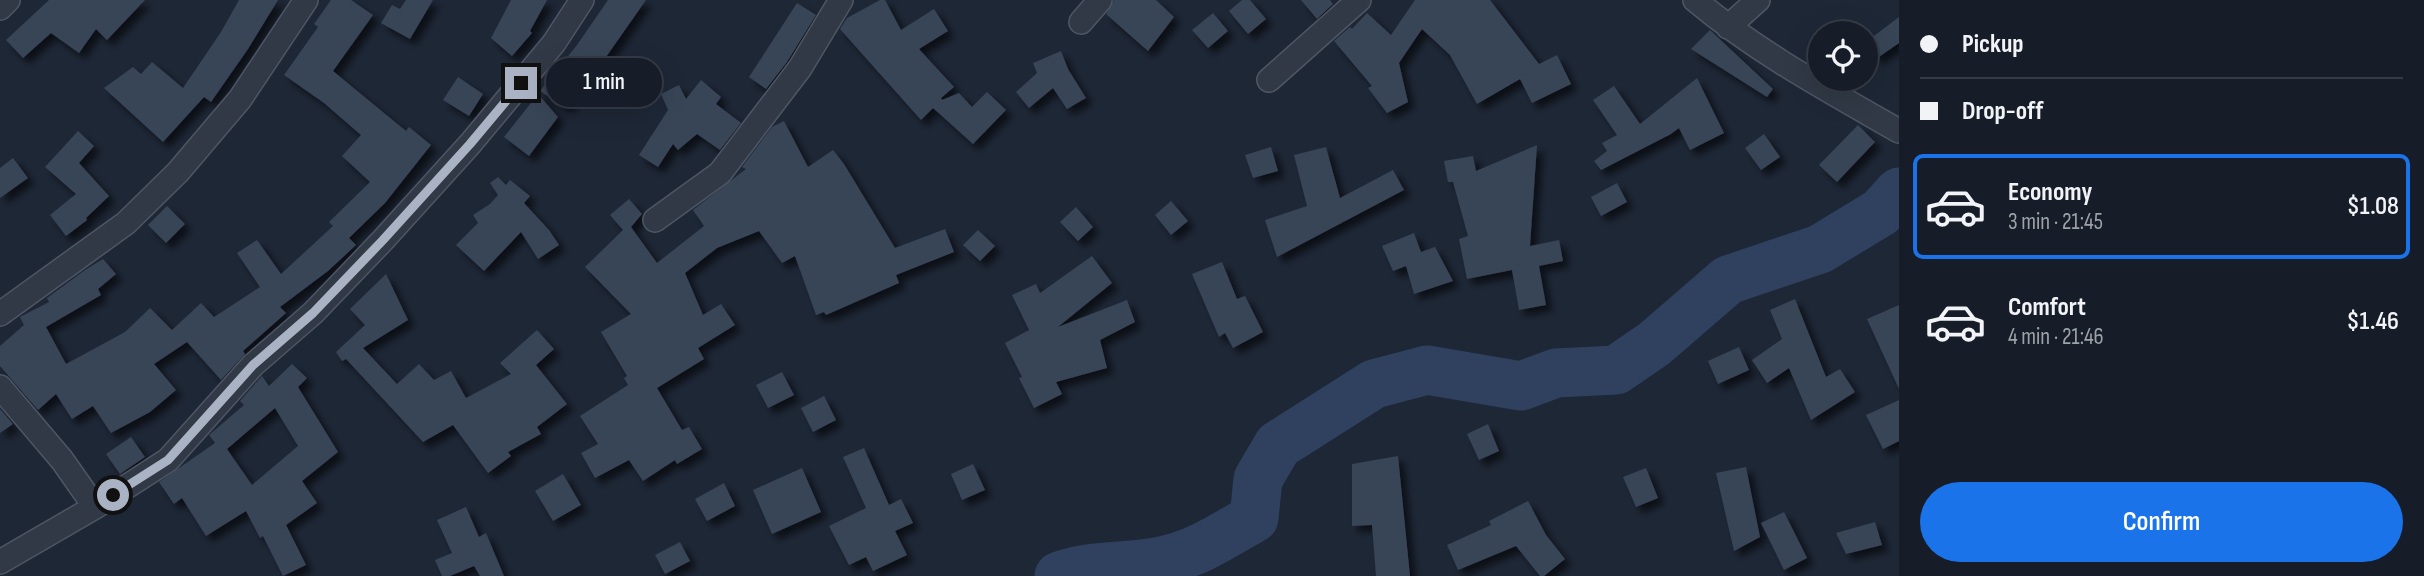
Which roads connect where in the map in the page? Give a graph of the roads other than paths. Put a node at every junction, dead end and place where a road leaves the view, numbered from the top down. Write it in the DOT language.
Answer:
graph roads {
  1 [pos="8,0"];
  2 [pos="306,0"];
  3 [pos="582,0"];
  4 [pos="841,0"];
  5 [pos="1100,0"];
  6 [pos="1359,0"];
  7 [pos="1695,0"];
  8 [pos="1758,0"];
  9 [pos="0,8"];
  10 [pos="1081,22"];
  11 [pos="1728,27"];
  12 [pos="1269,80"];
  13 [pos="1899,131"];
  14 [pos="655,220"];
  15 [pos="0,314"];
  16 [pos="0,387"];
  17 [pos="95,507"];
  18 [pos="0,562"];
  1 -- 9 [label="street"];
  2 -- 15 [label="street"];
  3 -- 17 [label="street"];
  4 -- 14 [label="street"];
  5 -- 10 [label="street"];
  6 -- 12 [label="street"];
  7 -- 11 [label="street"];
  8 -- 11 [label="street"];
  11 -- 13 [label="street"];
  16 -- 17 [label="street"];
  17 -- 18 [label="street"];
}
